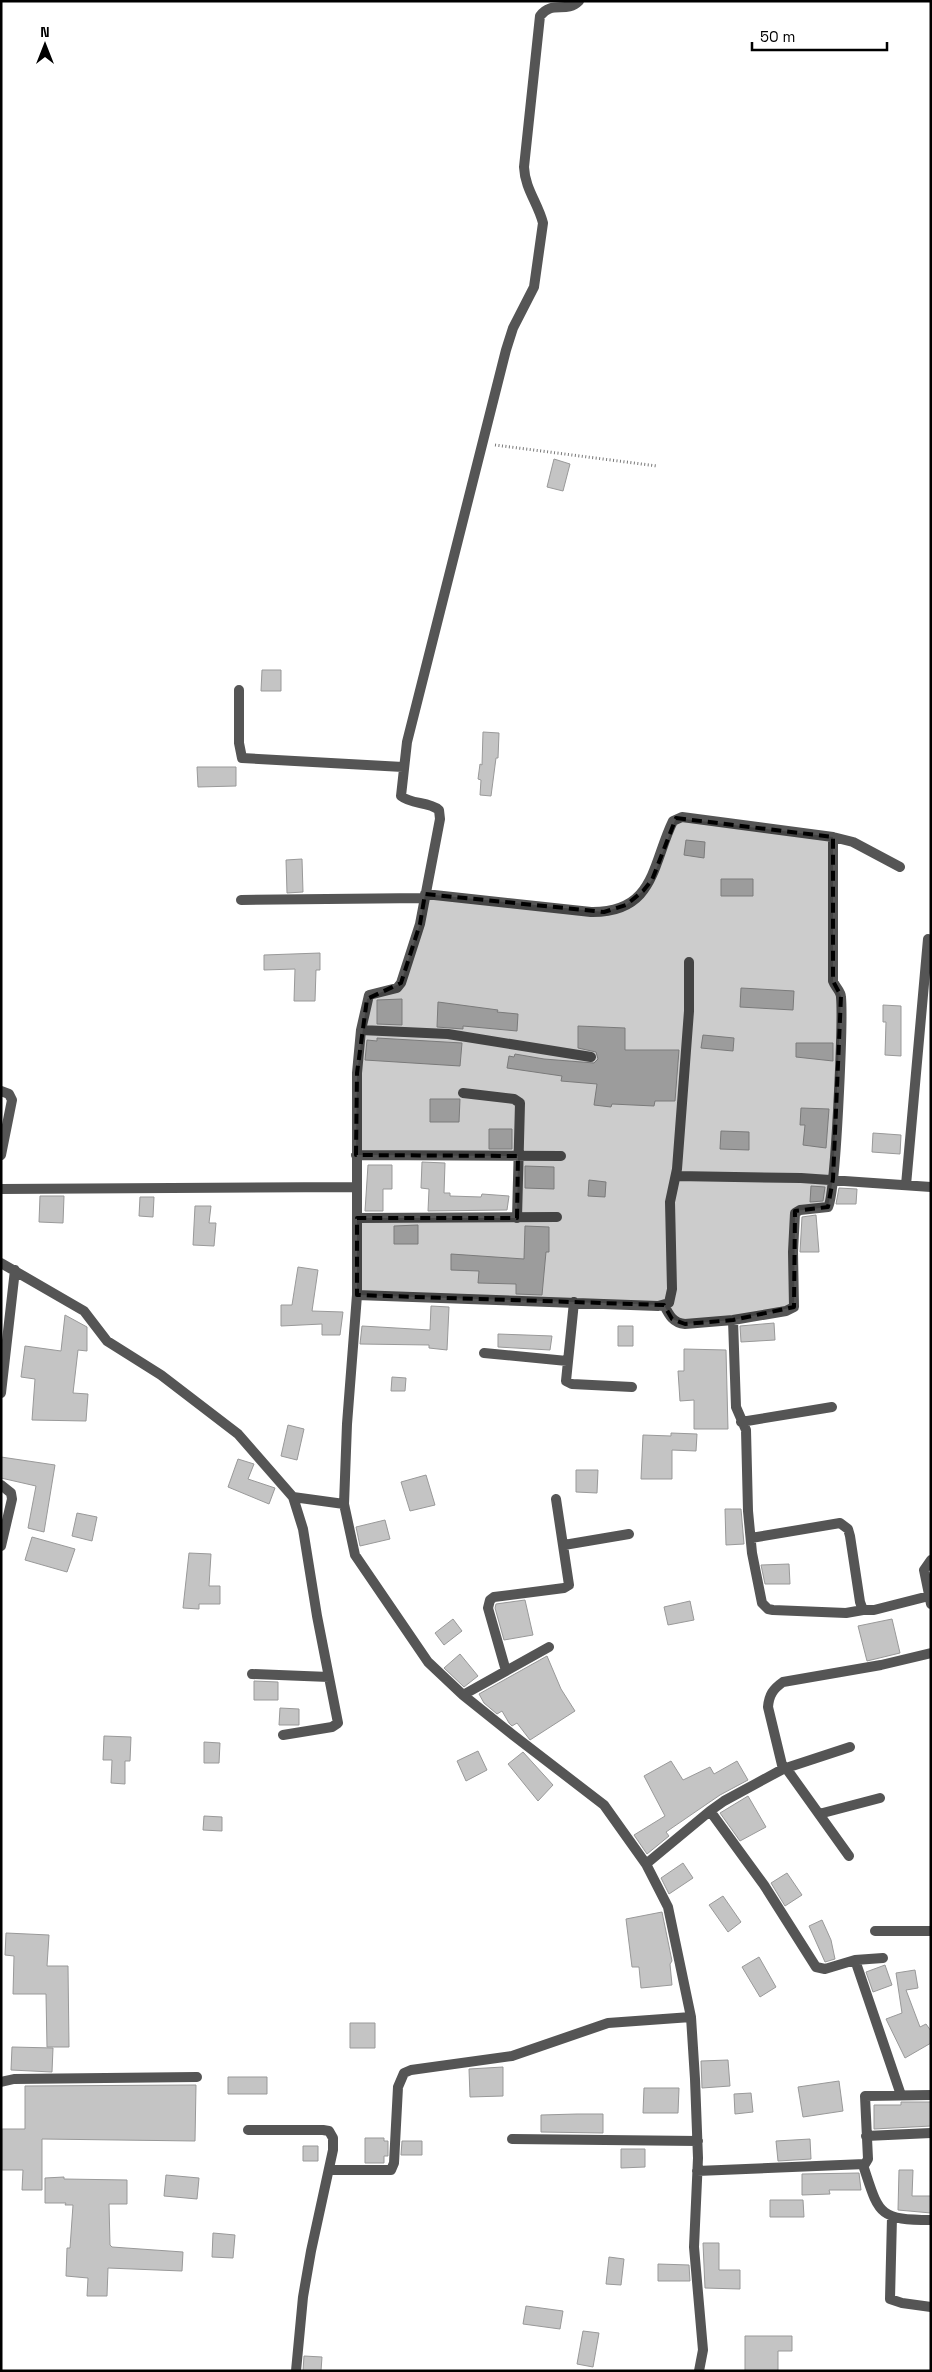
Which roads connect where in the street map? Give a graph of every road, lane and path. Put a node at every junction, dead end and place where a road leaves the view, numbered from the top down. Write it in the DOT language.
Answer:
graph roads {
  1 [pos="579,1"];
  2 [pos="482,443"];
  3 [pos="657,466"];
  4 [pos="239,690"];
  5 [pos="403,768"];
  6 [pos="833,837"];
  7 [pos="900,867"];
  8 [pos="425,896"];
  9 [pos="241,900"];
  10 [pos="928,939"];
  11 [pos="689,962"];
  12 [pos="361,1030"];
  13 [pos="591,1057"];
  14 [pos="1,1091"];
  15 [pos="463,1093"];
  16 [pos="1,1155"];
  17 [pos="356,1155"];
  18 [pos="518,1156"];
  19 [pos="561,1156"];
  20 [pos="676,1176"];
  21 [pos="833,1179"];
  22 [pos="906,1185"];
  23 [pos="356,1187"];
  24 [pos="931,1187"];
  25 [pos="1,1189"];
  26 [pos="357,1218"];
  27 [pos="517,1218"];
  28 [pos="557,1218"];
  29 [pos="1,1263"];
  30 [pos="15,1270"];
  31 [pos="357,1295"];
  32 [pos="574,1302"];
  33 [pos="664,1305"];
  34 [pos="733,1320"];
  35 [pos="484,1353"];
  36 [pos="567,1361"];
  37 [pos="632,1387"];
  38 [pos="1,1393"];
  39 [pos="832,1407"];
  40 [pos="741,1422"];
  41 [pos="1,1485"];
  42 [pos="293,1497"];
  43 [pos="556,1499"];
  44 [pos="344,1504"];
  45 [pos="629,1534"];
  46 [pos="751,1538"];
  47 [pos="564,1545"];
  48 [pos="1,1546"];
  49 [pos="931,1560"];
  50 [pos="930,1600"];
  51 [pos="863,1610"];
  52 [pos="549,1646"];
  53 [pos="931,1653"];
  54 [pos="506,1671"];
  55 [pos="252,1674"];
  56 [pos="329,1677"];
  57 [pos="463,1695"];
  58 [pos="283,1735"];
  59 [pos="850,1747"];
  60 [pos="785,1768"];
  61 [pos="880,1798"];
  62 [pos="710,1811"];
  63 [pos="819,1814"];
  64 [pos="849,1856"];
  65 [pos="646,1864"];
  66 [pos="931,1930"];
  67 [pos="875,1931"];
  68 [pos="884,1958"];
  69 [pos="855,1960"];
  70 [pos="691,2016"];
  71 [pos="198,2077"];
  72 [pos="1,2082"];
  73 [pos="901,2095"];
  74 [pos="931,2095"];
  75 [pos="248,2130"];
  76 [pos="931,2133"];
  77 [pos="866,2136"];
  78 [pos="512,2139"];
  79 [pos="698,2141"];
  80 [pos="863,2165"];
  81 [pos="329,2170"];
  82 [pos="697,2171"];
  83 [pos="892,2217"];
  84 [pos="931,2220"];
  85 [pos="931,2307"];
  86 [pos="296,2371"];
  87 [pos="699,2371"];
  1 -- 2 [label="street"];
  2 -- 3 [label="path"];
  2 -- 5 [label="street"];
  4 -- 5 [label="street"];
  5 -- 8 [label="street"];
  6 -- 7 [label="street"];
  6 -- 8 [label="street"];
  6 -- 21 [label="street"];
  8 -- 9 [label="street"];
  8 -- 12 [label="street"];
  10 -- 22 [label="street"];
  11 -- 20 [label="street"];
  12 -- 13 [label="street"];
  12 -- 17 [label="street"];
  14 -- 16 [label="street"];
  15 -- 18 [label="street"];
  17 -- 18 [label="street"];
  17 -- 23 [label="street"];
  18 -- 19 [label="street"];
  18 -- 27 [label="street"];
  20 -- 21 [label="street"];
  20 -- 33 [label="street"];
  21 -- 22 [label="street"];
  21 -- 34 [label="street"];
  22 -- 24 [label="street"];
  23 -- 25 [label="street"];
  23 -- 26 [label="street"];
  26 -- 27 [label="street"];
  26 -- 31 [label="street"];
  27 -- 28 [label="street"];
  29 -- 30 [label="street"];
  30 -- 38 [label="street"];
  30 -- 42 [label="street"];
  31 -- 32 [label="street"];
  31 -- 44 [label="street"];
  32 -- 33 [label="street"];
  32 -- 36 [label="street"];
  33 -- 34 [label="street"];
  34 -- 40 [label="street"];
  35 -- 36 [label="street"];
  36 -- 37 [label="street"];
  39 -- 40 [label="street"];
  40 -- 46 [label="street"];
  41 -- 48 [label="street"];
  42 -- 44 [label="street"];
  42 -- 56 [label="street"];
  43 -- 47 [label="street"];
  44 -- 57 [label="street"];
  45 -- 47 [label="street"];
  46 -- 51 [label="street"];
  46 -- 51 [label="street"];
  47 -- 54 [label="street"];
  49 -- 50 [label="street"];
  50 -- 51 [label="street"];
  52 -- 54 [label="street"];
  53 -- 60 [label="street"];
  54 -- 57 [label="street"];
  55 -- 56 [label="street"];
  56 -- 58 [label="street"];
  57 -- 65 [label="street"];
  59 -- 60 [label="street"];
  60 -- 62 [label="street"];
  60 -- 63 [label="street"];
  61 -- 63 [label="street"];
  62 -- 65 [label="street"];
  62 -- 69 [label="street"];
  63 -- 64 [label="street"];
  65 -- 70 [label="street"];
  66 -- 67 [label="street"];
  68 -- 69 [label="street"];
  69 -- 73 [label="street"];
  70 -- 79 [label="street"];
  70 -- 81 [label="street"];
  71 -- 72 [label="street"];
  73 -- 74 [label="street"];
  73 -- 77 [label="street"];
  75 -- 81 [label="street"];
  76 -- 77 [label="street"];
  77 -- 80 [label="street"];
  78 -- 79 [label="street"];
  79 -- 82 [label="street"];
  80 -- 82 [label="street"];
  80 -- 83 [label="street"];
  81 -- 86 [label="street"];
  82 -- 87 [label="street"];
  83 -- 84 [label="street"];
  83 -- 85 [label="street"];
}
